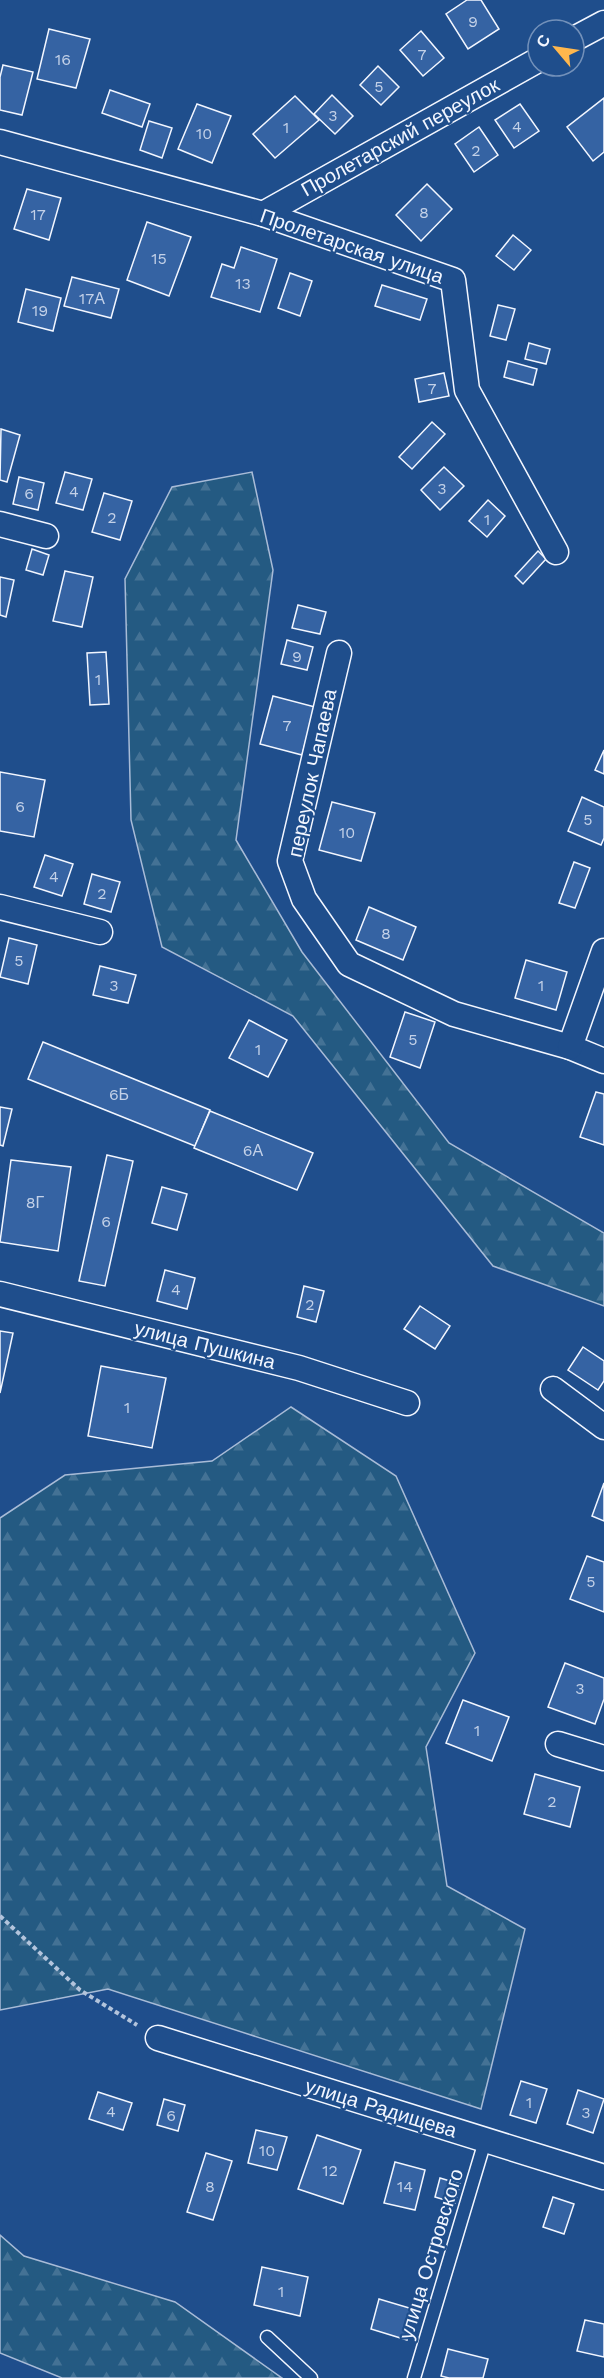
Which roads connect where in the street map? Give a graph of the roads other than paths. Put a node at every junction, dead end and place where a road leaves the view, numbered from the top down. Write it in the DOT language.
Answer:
graph roads {
  1 [pos="604,23"];
  2 [pos="586,33"];
  3 [pos="526,67"];
  4 [pos="0,142"];
  5 [pos="263,214"];
  6 [pos="0,524"];
  7 [pos="46,536"];
  8 [pos="556,552"];
  9 [pos="339,653"];
  10 [pos="0,907"];
  11 [pos="100,932"];
  12 [pos="604,951"];
  13 [pos="570,1047"];
  14 [pos="604,1061"];
  15 [pos="0,1294"];
  16 [pos="553,1389"];
  17 [pos="407,1403"];
  18 [pos="604,1427"];
  19 [pos="558,1744"];
  20 [pos="604,1758"];
  21 [pos="158,2038"];
  22 [pos="485,2140"];
  23 [pos="604,2177"];
  24 [pos="267,2337"];
  25 [pos="311,2378"];
  26 [pos="414,2378"];
  1 -- 2 [label="street"];
  3 -- 5 [label="street, Пролетарский переулок"];
  4 -- 5 [label="street, Пролетарская улица"];
  5 -- 8 [label="street, Пролетарская улица"];
  6 -- 7 [label="street"];
  9 -- 13 [label="street, переулок Чапаева"];
  10 -- 11 [label="street"];
  12 -- 13 [label="street"];
  13 -- 14 [label="street, переулок Чапаева"];
  15 -- 17 [label="street, улица Пушкина"];
  16 -- 18 [label="street"];
  19 -- 20 [label="street"];
  21 -- 22 [label="street, улица Радищева"];
  22 -- 23 [label="street, улица Радищева"];
  22 -- 26 [label="lane, улица Островского"];
  24 -- 25 [label="lane"];
}
